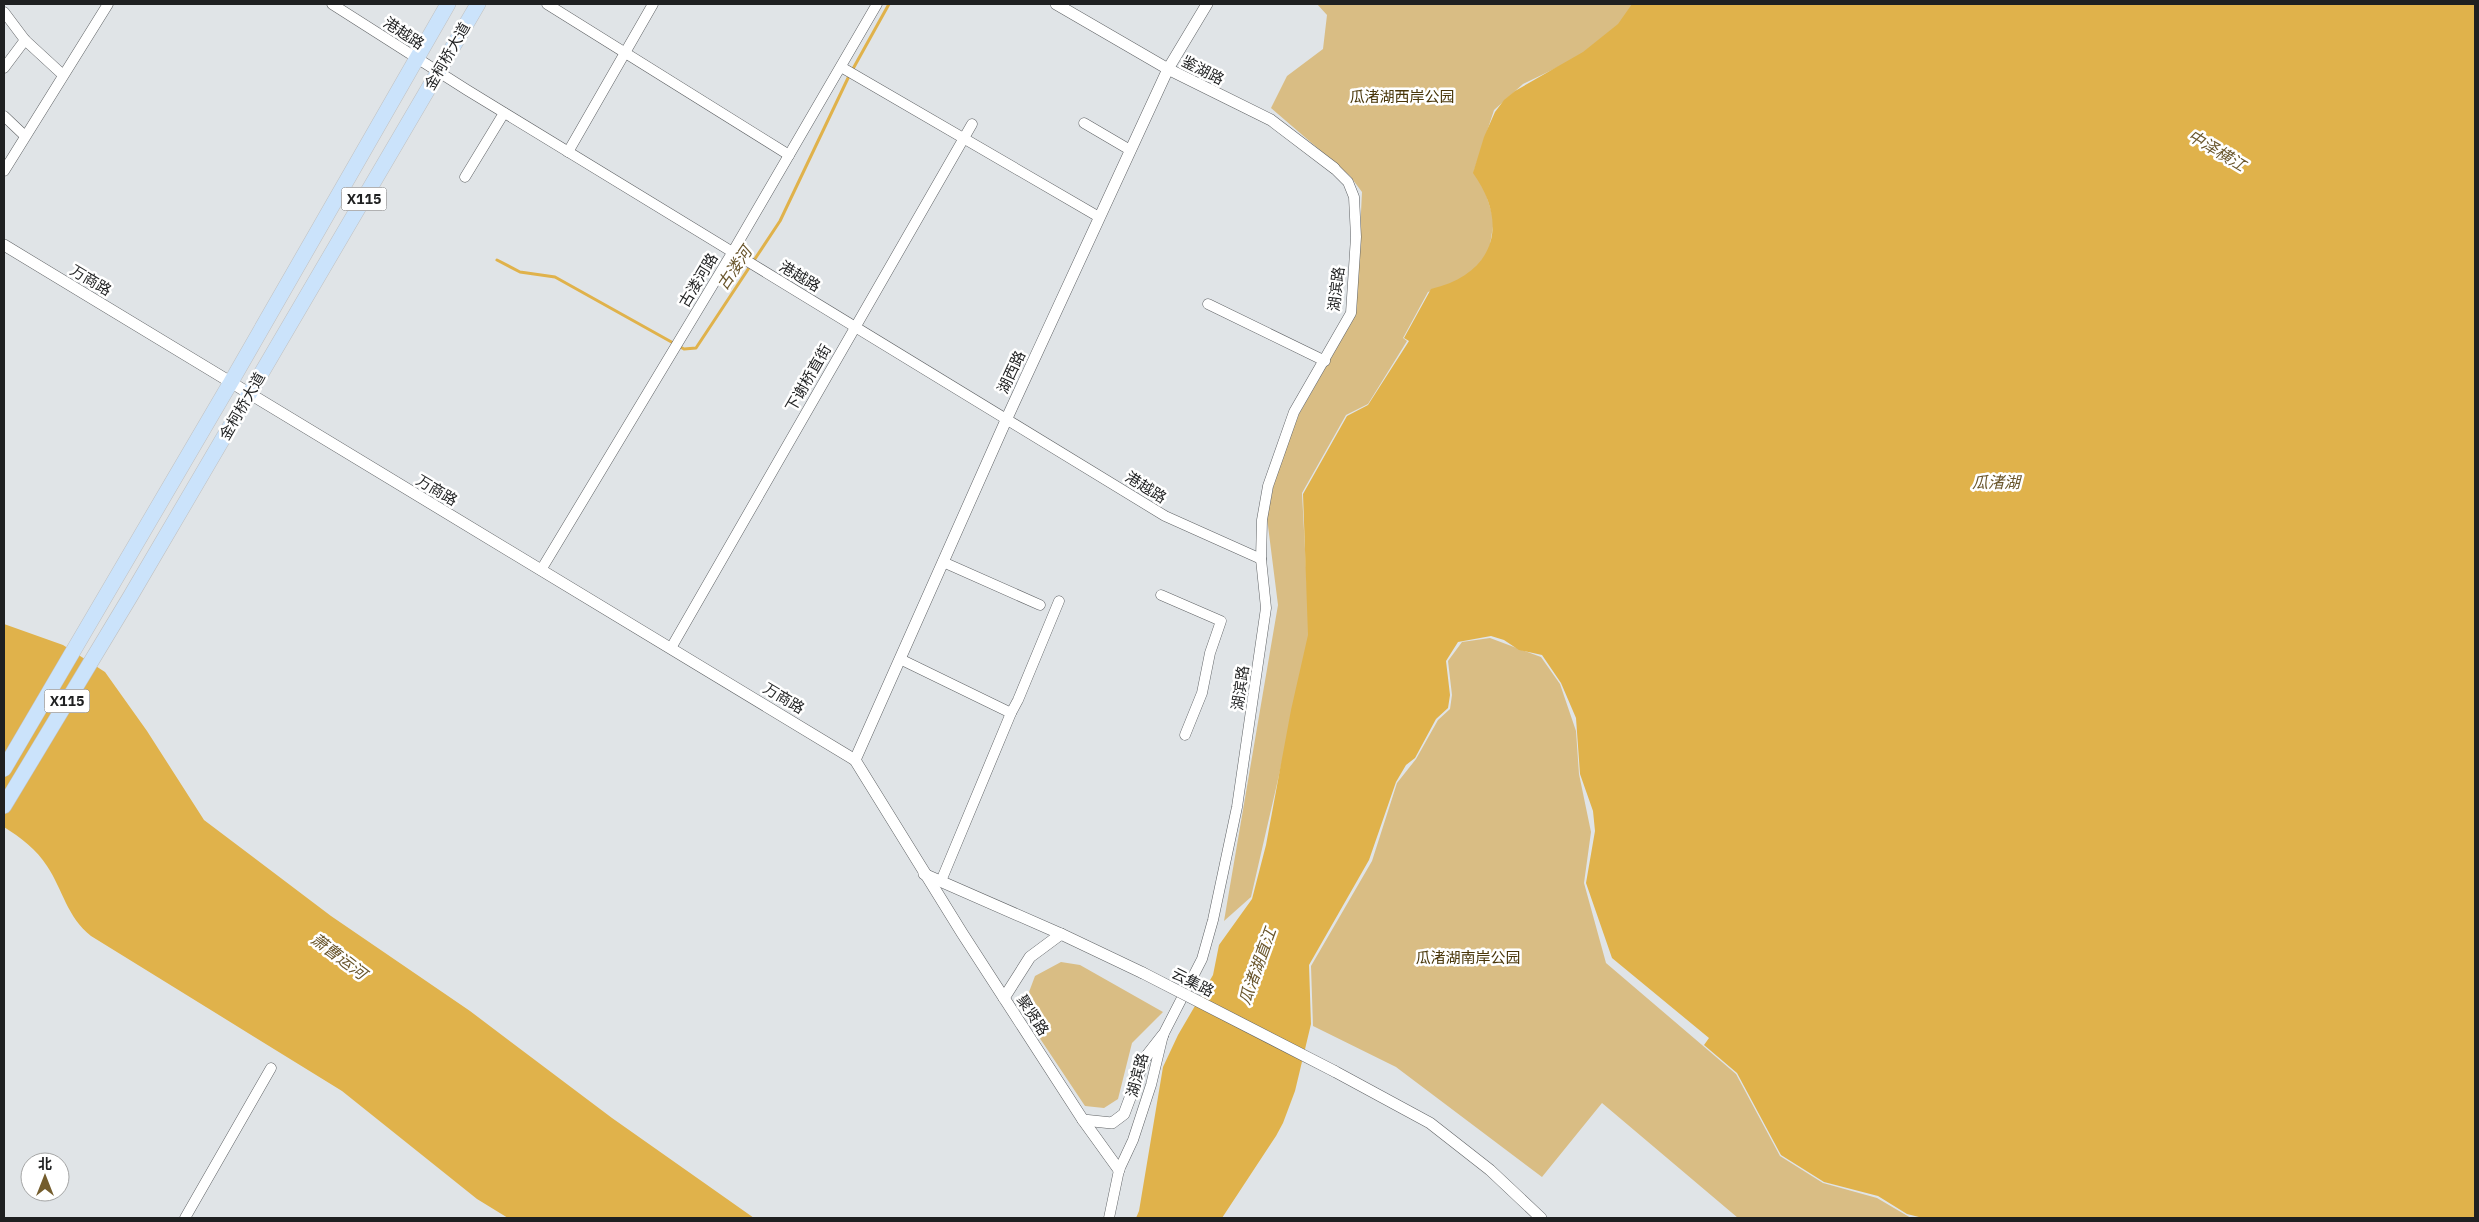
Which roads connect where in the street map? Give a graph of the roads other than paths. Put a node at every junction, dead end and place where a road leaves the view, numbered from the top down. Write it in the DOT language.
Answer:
graph roads {
  1 [pos="108,4"];
  2 [pos="332,4"];
  3 [pos="448,4"];
  4 [pos="478,4"];
  5 [pos="547,4"];
  6 [pos="653,4"];
  7 [pos="877,4"];
  8 [pos="1056,4"];
  9 [pos="1207,4"];
  10 [pos="4,12"];
  11 [pos="25,40"];
  12 [pos="624,52"];
  13 [pos="416,58"];
  14 [pos="4,68"];
  15 [pos="1168,69"];
  16 [pos="847,71"];
  17 [pos="438,72"];
  18 [pos="63,75"];
  19 [pos="504,113"];
  20 [pos="4,116"];
  21 [pos="1084,123"];
  22 [pos="972,124"];
  23 [pos="25,136"];
  24 [pos="964,138"];
  25 [pos="1130,150"];
  26 [pos="568,152"];
  27 [pos="789,155"];
  28 [pos="1334,168"];
  29 [pos="4,171"];
  30 [pos="465,176"];
  31 [pos="1099,217"];
  32 [pos="4,245"];
  33 [pos="732,253"];
  34 [pos="1208,304"];
  35 [pos="854,326"];
  36 [pos="1325,360"];
  37 [pos="231,382"];
  38 [pos="249,393"];
  39 [pos="1007,418"];
  40 [pos="1261,558"];
  41 [pos="943,562"];
  42 [pos="541,570"];
  43 [pos="1161,595"];
  44 [pos="1059,600"];
  45 [pos="1040,605"];
  46 [pos="671,648"];
  47 [pos="900,659"];
  48 [pos="1011,713"];
  49 [pos="1185,735"];
  50 [pos="855,760"];
  51 [pos="4,769"];
  52 [pos="4,806"];
  53 [pos="924,874"];
  54 [pos="941,881"];
  55 [pos="1061,934"];
  56 [pos="1004,998"];
  57 [pos="1163,1035"];
  58 [pos="271,1068"];
  59 [pos="1082,1120"];
  60 [pos="1119,1170"];
  61 [pos="185,1218"];
  62 [pos="1109,1218"];
  63 [pos="1542,1218"];
  1 -- 18 [label="street"];
  2 -- 13 [label="street, 港越路"];
  3 -- 13 [label="main road, 金柯桥大道 / X115"];
  4 -- 17 [label="main road, 金柯桥大道 / X115"];
  5 -- 12 [label="street"];
  6 -- 12 [label="street"];
  7 -- 16 [label="street, 古溇河路"];
  8 -- 15 [label="street, 鉴湖路"];
  9 -- 15 [label="street, 湖西路"];
  10 -- 11 [label="street"];
  11 -- 14 [label="street"];
  11 -- 18 [label="street"];
  12 -- 26 [label="street"];
  12 -- 27 [label="street"];
  13 -- 17 [label="street, 港越路"];
  13 -- 37 [label="main road, 金柯桥大道 / X115"];
  15 -- 25 [label="street, 湖西路"];
  15 -- 28 [label="street, 鉴湖路"];
  16 -- 24 [label="street"];
  16 -- 27 [label="street, 古溇河路"];
  17 -- 19 [label="street, 港越路"];
  17 -- 38 [label="main road, 金柯桥大道 / X115"];
  18 -- 23 [label="street"];
  19 -- 26 [label="street, 港越路"];
  19 -- 30 [label="street"];
  20 -- 23 [label="street"];
  21 -- 25 [label="street"];
  22 -- 24 [label="street, 下谢桥直街"];
  23 -- 29 [label="street"];
  24 -- 31 [label="street"];
  24 -- 35 [label="street, 下谢桥直街"];
  25 -- 31 [label="street, 湖西路"];
  26 -- 33 [label="street, 港越路"];
  27 -- 33 [label="street, 古溇河路"];
  28 -- 36 [label="street, 湖滨路"];
  31 -- 39 [label="street, 湖西路"];
  32 -- 37 [label="street, 万商路"];
  33 -- 35 [label="street, 港越路"];
  33 -- 42 [label="street, 古溇河路"];
  34 -- 36 [label="street"];
  35 -- 39 [label="street, 港越路"];
  35 -- 46 [label="street, 下谢桥直街"];
  36 -- 40 [label="street, 湖滨路"];
  37 -- 38 [label="street, 万商路"];
  37 -- 51 [label="main road, 金柯桥大道 / X115"];
  38 -- 42 [label="street, 万商路"];
  38 -- 52 [label="main road, 金柯桥大道 / X115"];
  39 -- 40 [label="street, 港越路"];
  39 -- 41 [label="street, 湖西路"];
  40 -- 57 [label="street, 湖滨路"];
  41 -- 45 [label="street"];
  41 -- 47 [label="street, 湖西路"];
  42 -- 46 [label="street, 万商路"];
  43 -- 49 [label="street"];
  44 -- 48 [label="street"];
  46 -- 50 [label="street, 万商路"];
  47 -- 48 [label="street"];
  47 -- 50 [label="street, 湖西路"];
  48 -- 54 [label="street"];
  50 -- 53 [label="street"];
  53 -- 54 [label="street, 云集路"];
  53 -- 56 [label="street, 聚贤路"];
  54 -- 55 [label="street, 云集路"];
  55 -- 56 [label="street"];
  55 -- 63 [label="street, 云集路, bridge"];
  56 -- 59 [label="street, 聚贤路"];
  57 -- 59 [label="street"];
  57 -- 60 [label="street, 湖滨路"];
  58 -- 61 [label="street"];
  59 -- 60 [label="street, 聚贤路"];
  60 -- 62 [label="street, 湖滨路"];
}
